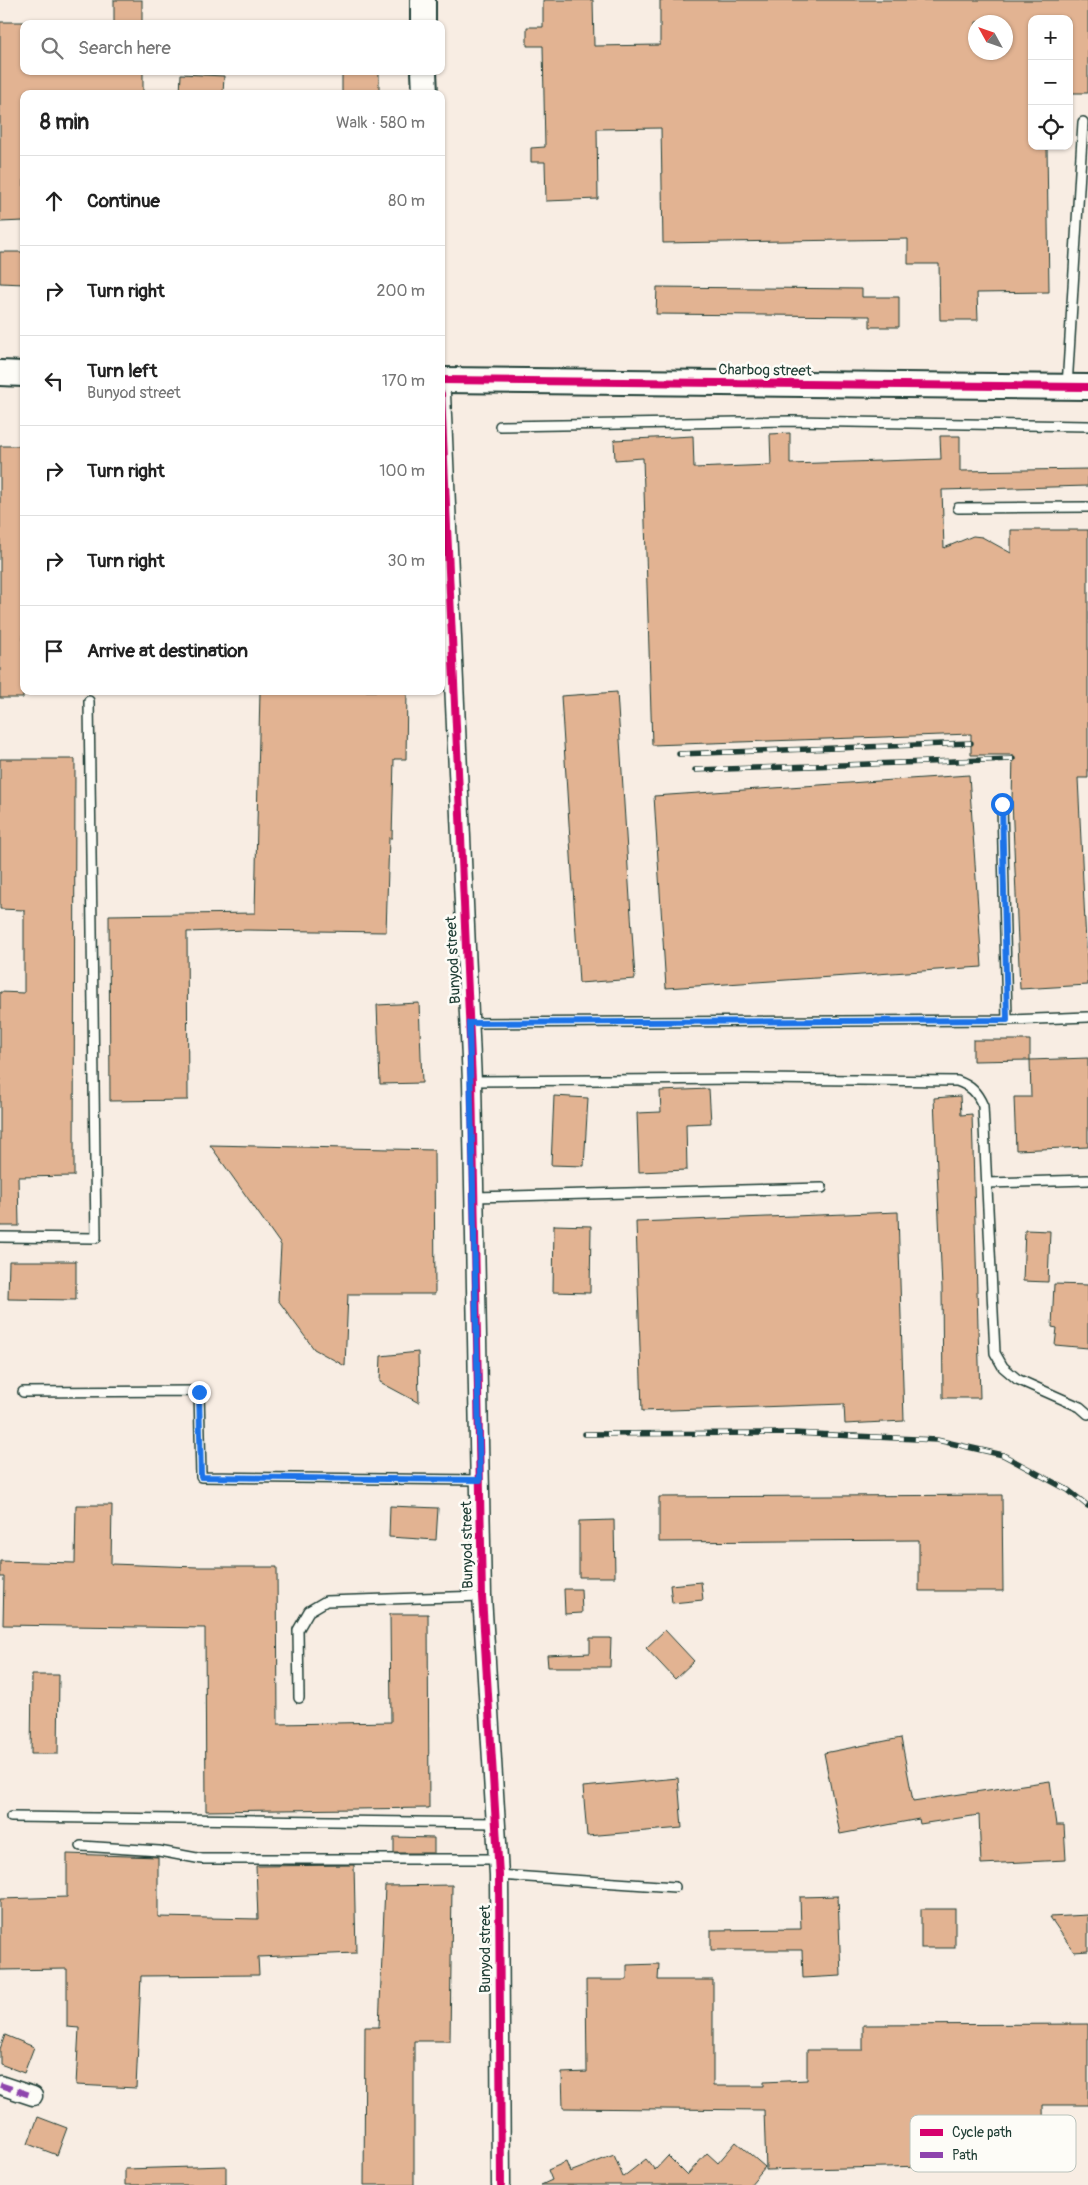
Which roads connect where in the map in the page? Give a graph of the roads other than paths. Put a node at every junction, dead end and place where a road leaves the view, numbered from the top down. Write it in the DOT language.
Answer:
graph roads {
  1 [pos="423,0"];
  2 [pos="423,20"];
  3 [pos="424,75"];
  4 [pos="425,90"];
  5 [pos="1083,122"];
  6 [pos="0,374"];
  7 [pos="20,374"];
  8 [pos="445,380"];
  9 [pos="1078,387"];
  10 [pos="500,426"];
  11 [pos="1088,426"];
  12 [pos="445,484"];
  13 [pos="958,508"];
  14 [pos="1088,508"];
  15 [pos="89,701"];
  16 [pos="1002,804"];
  17 [pos="1088,1018"];
  18 [pos="1007,1020"];
  19 [pos="469,1023"];
  20 [pos="472,1081"];
  21 [pos="1088,1180"];
  22 [pos="987,1183"];
  23 [pos="822,1188"];
  24 [pos="474,1197"];
  25 [pos="0,1237"];
  26 [pos="23,1392"];
  27 [pos="1088,1414"];
  28 [pos="480,1480"];
  29 [pos="482,1596"];
  30 [pos="299,1698"];
  31 [pos="11,1817"];
  32 [pos="496,1823"];
  33 [pos="81,1846"];
  34 [pos="498,1867"];
  35 [pos="674,1887"];
  36 [pos="0,2085"];
  37 [pos="33,2096"];
  38 [pos="501,2185"];
  1 -- 2 [label="street"];
  3 -- 4 [label="street"];
  5 -- 9 [label="lane"];
  6 -- 7 [label="street"];
  8 -- 9 [label="street, Charbog street"];
  10 -- 11 [label="lane"];
  12 -- 19 [label="street, Bunyod street"];
  13 -- 14 [label="lane"];
  15 -- 25 [label="lane"];
  16 -- 18 [label="lane"];
  17 -- 18 [label="lane"];
  18 -- 19 [label="lane"];
  19 -- 20 [label="street, Bunyod street"];
  20 -- 22 [label="lane"];
  20 -- 24 [label="street, Bunyod street"];
  21 -- 22 [label="lane"];
  22 -- 27 [label="lane"];
  23 -- 24 [label="lane"];
  24 -- 28 [label="street, Bunyod street"];
  26 -- 28 [label="lane"];
  28 -- 29 [label="street, Bunyod street"];
  29 -- 30 [label="lane"];
  29 -- 32 [label="street, Bunyod street"];
  31 -- 32 [label="lane"];
  32 -- 34 [label="street, Bunyod street"];
  33 -- 34 [label="lane"];
  34 -- 35 [label="lane"];
  34 -- 38 [label="street, Bunyod street"];
  36 -- 37 [label="street"];
}
